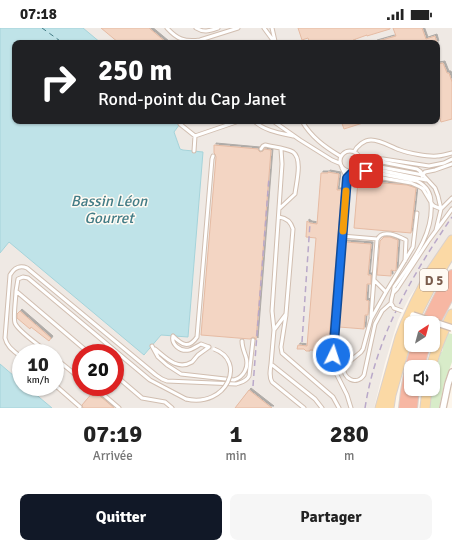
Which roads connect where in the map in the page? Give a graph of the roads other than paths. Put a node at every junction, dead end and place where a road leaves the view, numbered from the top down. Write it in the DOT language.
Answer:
graph roads {
  1 [pos="167,28"];
  2 [pos="196,28"];
  3 [pos="218,28"];
  4 [pos="238,28"];
  5 [pos="264,28"];
  6 [pos="272,28"];
  7 [pos="273,40"];
  8 [pos="274,40"];
  9 [pos="180,124"];
  10 [pos="230,124"];
  11 [pos="257,124"];
  12 [pos="277,124"];
  13 [pos="304,124"];
  14 [pos="195,136"];
  15 [pos="294,136"];
  16 [pos="261,149"];
  17 [pos="280,149"];
  18 [pos="194,151"];
  19 [pos="354,152"];
  20 [pos="452,153"];
  21 [pos="214,156"];
  22 [pos="340,156"];
  23 [pos="452,159"];
  24 [pos="360,160"];
  25 [pos="339,163"];
  26 [pos="369,163"];
  27 [pos="452,164"];
  28 [pos="342,168"];
  29 [pos="356,169"];
  30 [pos="366,171"];
  31 [pos="422,177"];
  32 [pos="347,178"];
  33 [pos="423,184"];
  34 [pos="452,198"];
  35 [pos="432,204"];
  36 [pos="279,209"];
  37 [pos="452,209"];
  38 [pos="441,210"];
  39 [pos="417,213"];
  40 [pos="279,217"];
  41 [pos="436,230"];
  42 [pos="342,236"];
  43 [pos="377,239"];
  44 [pos="452,240"];
  45 [pos="452,252"];
  46 [pos="405,261"];
  47 [pos="452,276"];
  48 [pos="374,280"];
  49 [pos="452,290"];
  50 [pos="16,291"];
  51 [pos="386,292"];
  52 [pos="394,292"];
  53 [pos="391,303"];
  54 [pos="286,314"];
  55 [pos="452,314"];
  56 [pos="410,315"];
  57 [pos="430,316"];
  58 [pos="438,316"];
  59 [pos="371,318"];
  60 [pos="452,328"];
  61 [pos="274,330"];
  62 [pos="253,340"];
  63 [pos="242,341"];
  64 [pos="38,344"];
  65 [pos="78,344"];
  66 [pos="209,347"];
  67 [pos="12,350"];
  68 [pos="404,350"];
  69 [pos="415,352"];
  70 [pos="433,360"];
  71 [pos="271,364"];
  72 [pos="64,365"];
  73 [pos="72,372"];
  74 [pos="452,372"];
  75 [pos="124,383"];
  76 [pos="64,393"];
  77 [pos="222,395"];
  78 [pos="105,396"];
  79 [pos="413,396"];
  80 [pos="426,396"];
  81 [pos="218,398"];
  82 [pos="213,401"];
  83 [pos="207,403"];
  84 [pos="80,406"];
  85 [pos="381,406"];
  86 [pos="119,408"];
  87 [pos="172,408"];
  88 [pos="304,408"];
  89 [pos="322,408"];
  90 [pos="339,408"];
  91 [pos="351,408"];
  92 [pos="389,408"];
  93 [pos="404,408"];
  94 [pos="412,408"];
  95 [pos="425,408"];
  96 [pos="443,408"];
  1 -- 4 [label="lane"];
  2 -- 3 [label="lane"];
  5 -- 7 [label="lane"];
  6 -- 8 [label="lane"];
  9 -- 14 [label="lane"];
  10 -- 14 [label="lane"];
  11 -- 15 [label="lane"];
  12 -- 15 [label="lane"];
  13 -- 22 [label="lane"];
  14 -- 18 [label="lane"];
  15 -- 25 [label="lane"];
  16 -- 17 [label="lane"];
  17 -- 36 [label="lane"];
  17 -- 36 [label="lane"];
  19 -- 20 [label="lane"];
  19 -- 22 [label="lane"];
  19 -- 24 [label="lane"];
  21 -- 66 [label="lane"];
  22 -- 25 [label="lane"];
  23 -- 26 [label="lane"];
  24 -- 26 [label="lane"];
  24 -- 29 [label="lane"];
  25 -- 28 [label="lane"];
  26 -- 31 [label="lane"];
  26 -- 31 [label="lane"];
  27 -- 31 [label="lane"];
  28 -- 29 [label="lane"];
  28 -- 32 [label="lane"];
  29 -- 30 [label="lane"];
  29 -- 32 [label="lane"];
  30 -- 33 [label="lane"];
  30 -- 35 [label="lane"];
  31 -- 33 [label="lane"];
  31 -- 38 [label="lane"];
  32 -- 42 [label="lane"];
  33 -- 35 [label="lane"];
  34 -- 38 [label="lane"];
  35 -- 38 [label="lane"];
  35 -- 52 [label="lane"];
  36 -- 40 [label="lane"];
  37 -- 41 [label="lane"];
  38 -- 41 [label="lane"];
  39 -- 46 [label="lane"];
  40 -- 54 [label="lane"];
  40 -- 61 [label="lane"];
  41 -- 52 [label="lane"];
  42 -- 43 [label="lane"];
  42 -- 91 [label="lane"];
  43 -- 46 [label="lane"];
  43 -- 48 [label="lane"];
  44 -- 56 [label="main road"];
  45 -- 56 [label="main road, D 5"];
  46 -- 51 [label="lane"];
  47 -- 57 [label="highway"];
  48 -- 51 [label="lane"];
  48 -- 59 [label="lane"];
  49 -- 58 [label="highway"];
  50 -- 64 [label="lane"];
  50 -- 65 [label="lane"];
  50 -- 83 [label="lane, bridge"];
  51 -- 59 [label="lane"];
  52 -- 53 [label="lane"];
  53 -- 56 [label="lane, bridge"];
  53 -- 59 [label="lane"];
  54 -- 61 [label="lane"];
  54 -- 90 [label="lane"];
  55 -- 70 [label="main road"];
  56 -- 60 [label="street, bridge"];
  56 -- 85 [label="main road"];
  61 -- 71 [label="lane"];
  62 -- 67 [label="lane"];
  63 -- 66 [label="lane"];
  66 -- 77 [label="lane, bridge"];
  68 -- 92 [label="main road"];
  69 -- 93 [label="highway"];
  71 -- 88 [label="lane"];
  71 -- 89 [label="lane"];
  72 -- 73 [label="lane"];
  74 -- 96 [label="street"];
  75 -- 87 [label="lane"];
  76 -- 84 [label="lane"];
  78 -- 86 [label="lane"];
  79 -- 94 [label="highway"];
  80 -- 95 [label="main road"];
  81 -- 82 [label="lane"];
}
